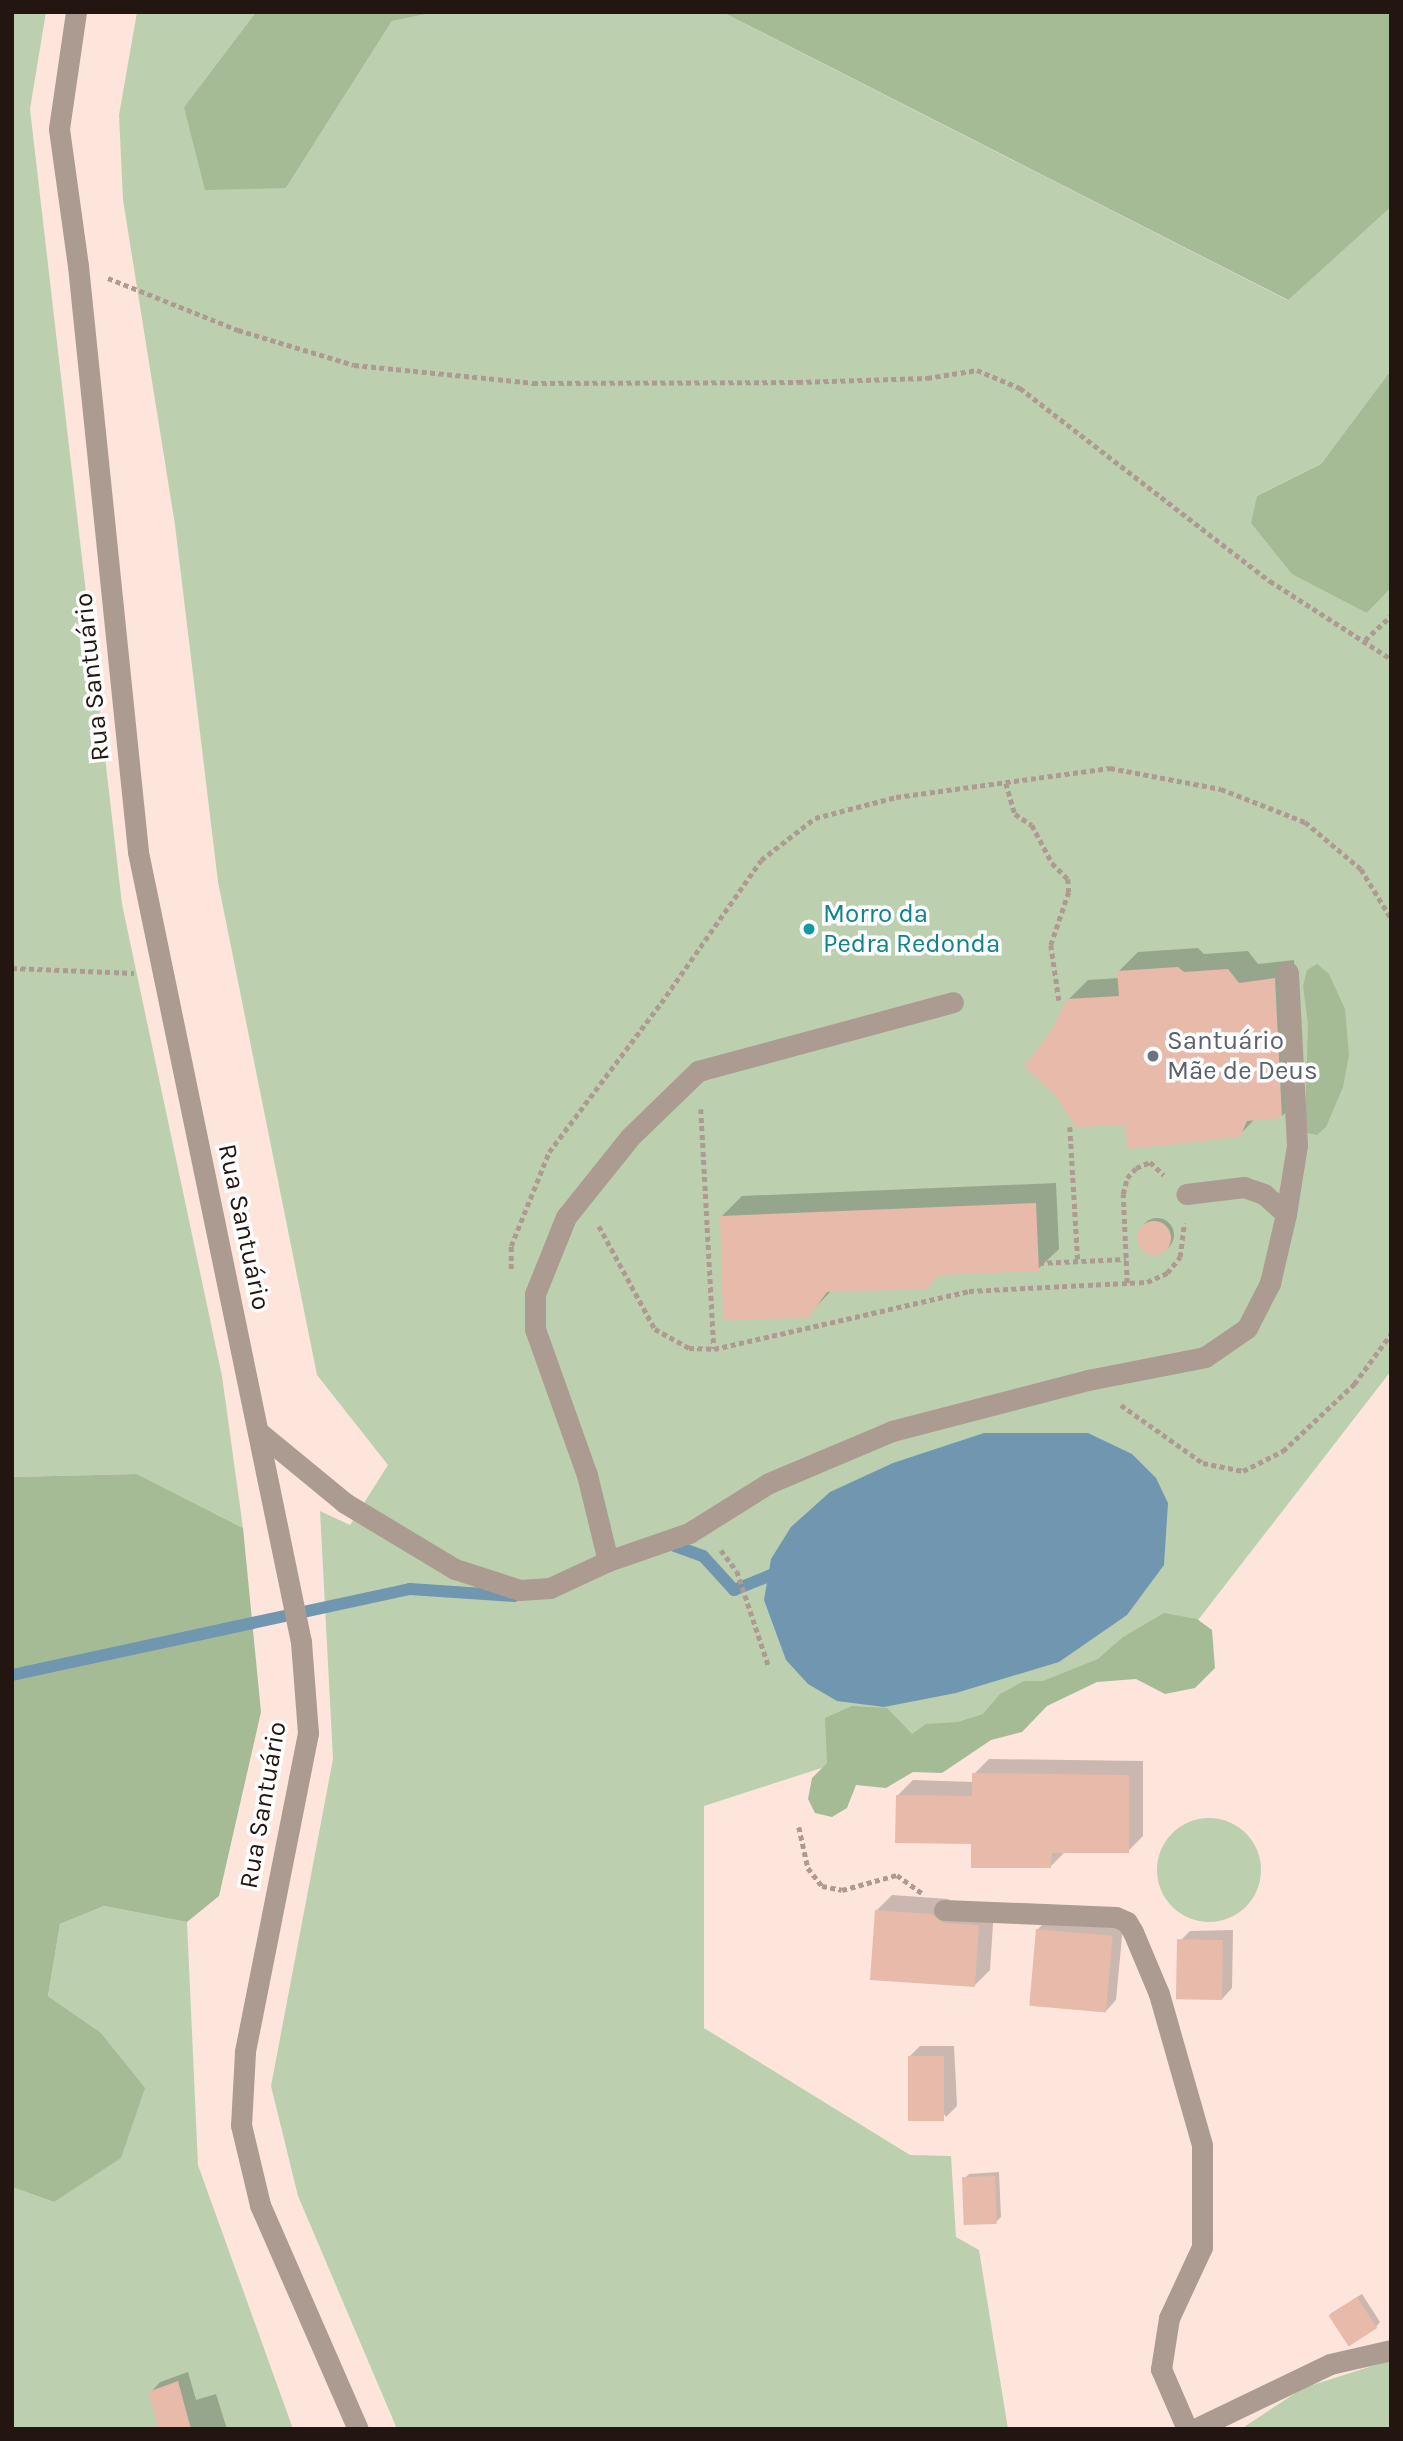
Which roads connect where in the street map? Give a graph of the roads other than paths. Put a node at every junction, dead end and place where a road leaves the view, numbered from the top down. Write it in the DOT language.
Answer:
graph roads {
  1 [pos="76,12"];
  2 [pos="1287,972"];
  3 [pos="953,1002"];
  4 [pos="1186,1194"];
  5 [pos="1286,1214"];
  6 [pos="260,1433"];
  7 [pos="608,1560"];
  8 [pos="944,1910"];
  9 [pos="1391,2350"];
  10 [pos="358,2429"];
  11 [pos="1187,2429"];
  12 [pos="1195,2429"];
  1 -- 6 [label="street, Rua Santuário"];
  2 -- 5 [label="street"];
  3 -- 7 [label="street"];
  4 -- 5 [label="street"];
  5 -- 7 [label="street"];
  6 -- 7 [label="street"];
  6 -- 10 [label="street, Rua Santuário"];
  8 -- 11 [label="street"];
  9 -- 12 [label="street"];
}
